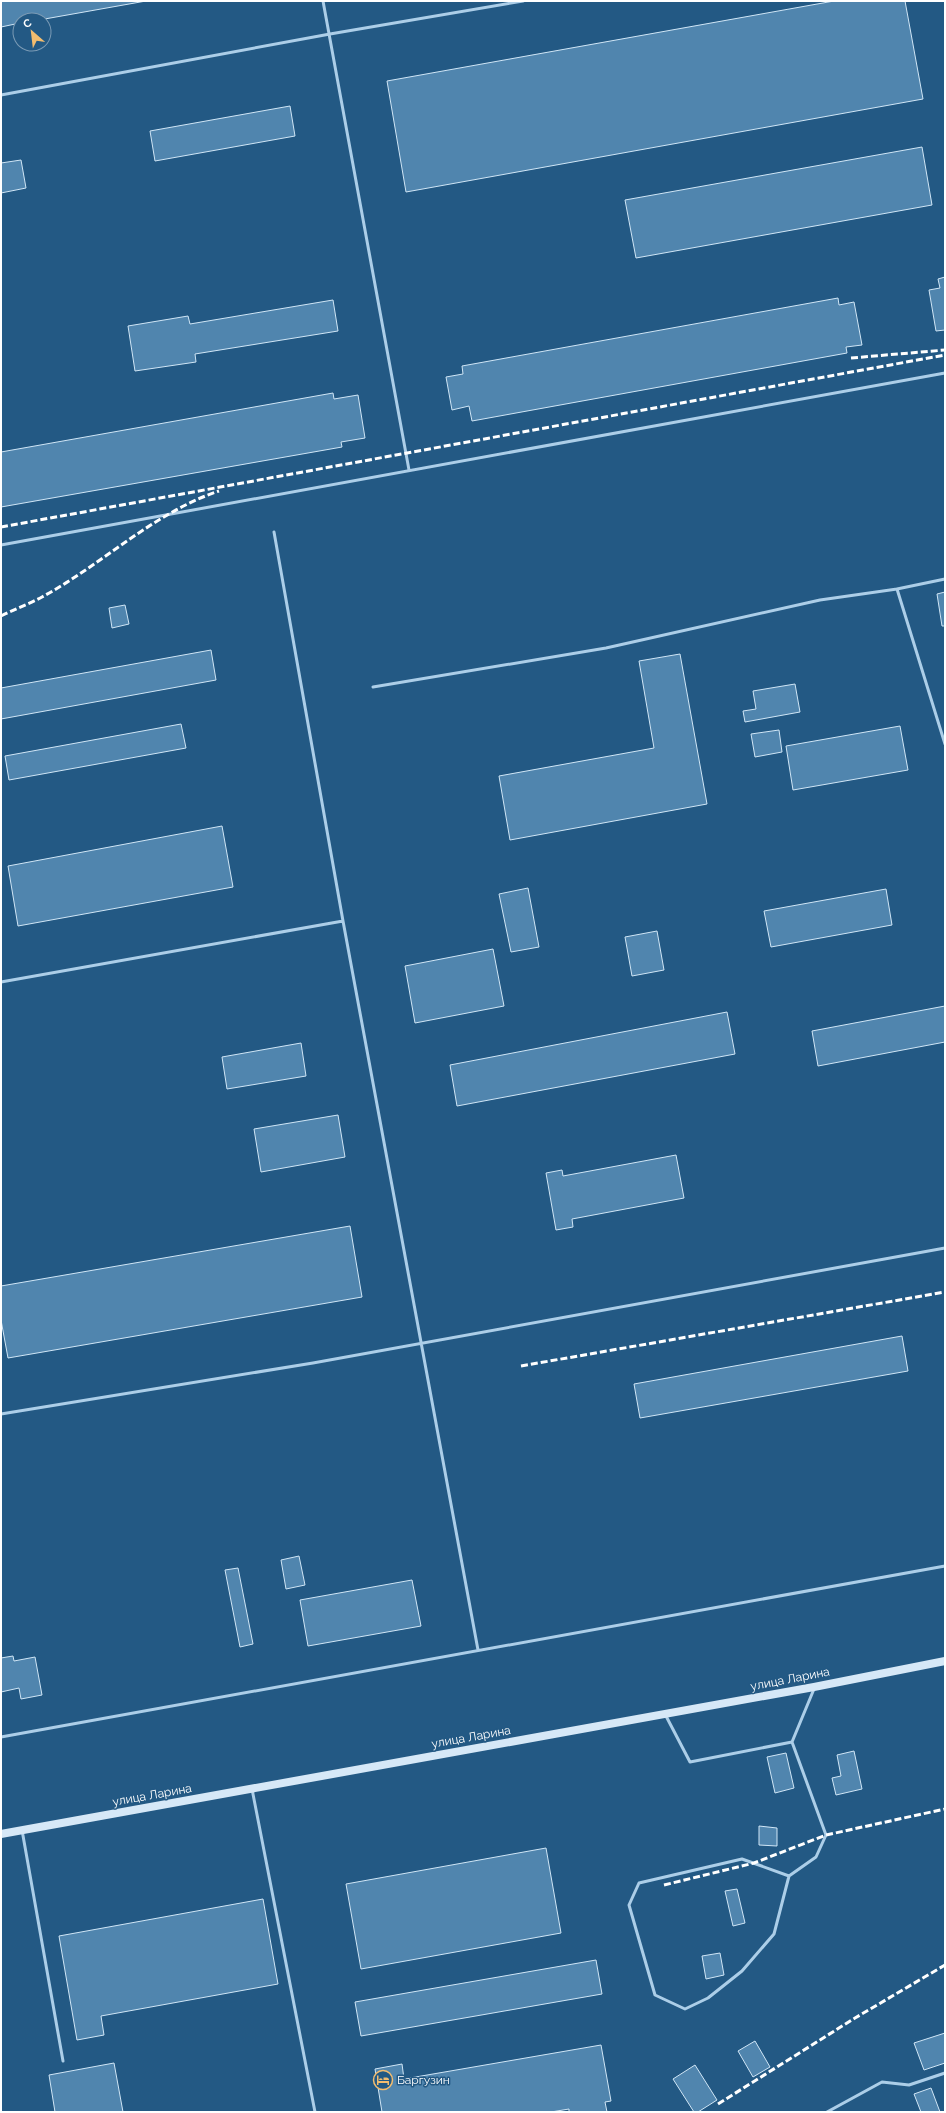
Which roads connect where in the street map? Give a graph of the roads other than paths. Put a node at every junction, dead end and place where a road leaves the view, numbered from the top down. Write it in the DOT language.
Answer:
graph roads {
  1 [pos="323,1"];
  2 [pos="523,1"];
  3 [pos="330,34"];
  4 [pos="1,95"];
  5 [pos="945,373"];
  6 [pos="409,470"];
  7 [pos="274,532"];
  8 [pos="1,545"];
  9 [pos="945,579"];
  10 [pos="897,590"];
  11 [pos="372,687"];
  12 [pos="945,744"];
  13 [pos="342,921"];
  14 [pos="1,982"];
  15 [pos="945,1248"];
  16 [pos="420,1344"];
  17 [pos="1,1414"];
  18 [pos="945,1566"];
  19 [pos="478,1650"];
  20 [pos="945,1661"];
  21 [pos="814,1687"];
  22 [pos="665,1714"];
  23 [pos="1,1737"];
  24 [pos="792,1742"];
  25 [pos="252,1789"];
  26 [pos="22,1830"];
  27 [pos="1,1834"];
  28 [pos="789,1876"];
  29 [pos="63,2061"];
  30 [pos="945,2073"];
  31 [pos="315,2112"];
  32 [pos="827,2112"];
  1 -- 3 [label="lane"];
  2 -- 3 [label="lane"];
  3 -- 4 [label="lane"];
  3 -- 6 [label="lane"];
  5 -- 6 [label="lane"];
  6 -- 8 [label="lane"];
  7 -- 13 [label="lane"];
  9 -- 10 [label="lane"];
  10 -- 11 [label="lane"];
  10 -- 12 [label="lane"];
  13 -- 14 [label="lane"];
  13 -- 16 [label="lane"];
  15 -- 16 [label="lane"];
  16 -- 17 [label="lane"];
  16 -- 19 [label="lane"];
  18 -- 19 [label="lane"];
  19 -- 23 [label="lane"];
  20 -- 21 [label="street, улица Ларина"];
  21 -- 22 [label="street, улица Ларина"];
  21 -- 24 [label="lane"];
  22 -- 24 [label="lane"];
  22 -- 25 [label="street, улица Ларина"];
  24 -- 28 [label="lane"];
  25 -- 26 [label="street, улица Ларина"];
  25 -- 31 [label="lane"];
  26 -- 27 [label="street, улица Ларина"];
  26 -- 29 [label="lane"];
  28 -- 28 [label="lane"];
  30 -- 32 [label="lane"];
}
